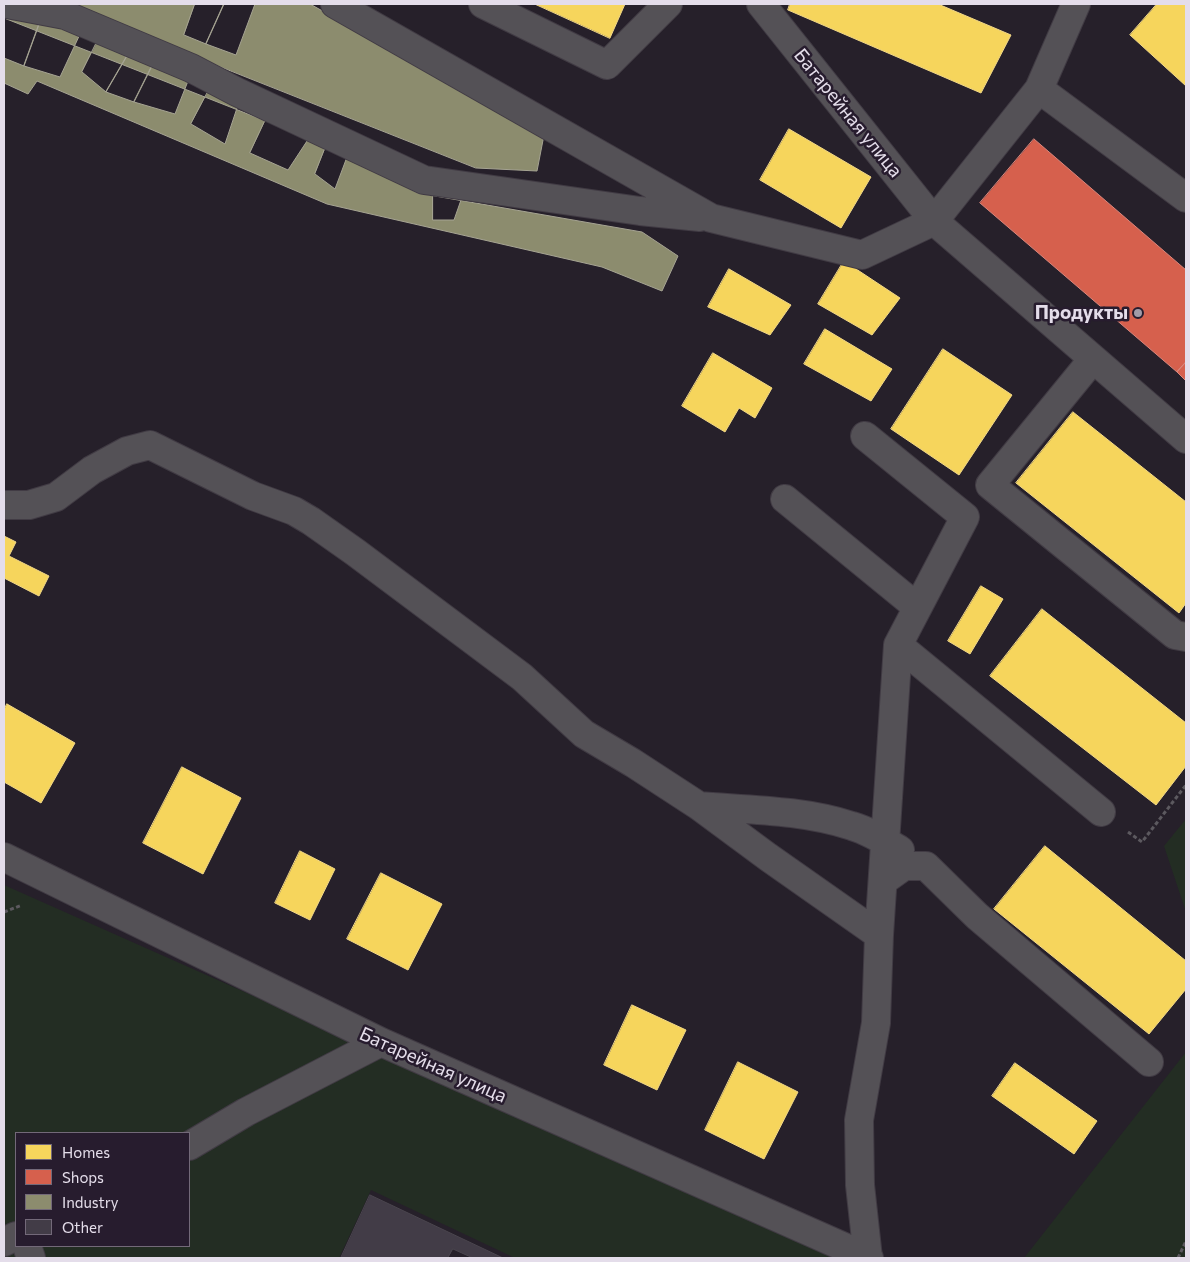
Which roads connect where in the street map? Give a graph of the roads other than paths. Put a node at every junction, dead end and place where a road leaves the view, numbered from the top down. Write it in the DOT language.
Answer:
graph roads {
  1 [pos="7,4"];
  2 [pos="335,4"];
  3 [pos="483,4"];
  4 [pos="668,4"];
  5 [pos="761,4"];
  6 [pos="1076,4"];
  7 [pos="1039,89"];
  8 [pos="1186,198"];
  9 [pos="711,218"];
  10 [pos="934,221"];
  11 [pos="1093,359"];
  12 [pos="865,436"];
  13 [pos="1186,439"];
  14 [pos="785,499"];
  15 [pos="4,505"];
  16 [pos="917,608"];
  17 [pos="1186,637"];
  18 [pos="898,644"];
  19 [pos="699,806"];
  20 [pos="1101,812"];
  21 [pos="885,841"];
  22 [pos="4,857"];
  23 [pos="926,866"];
  24 [pos="883,881"];
  25 [pos="879,934"];
  26 [pos="381,1042"];
  27 [pos="1149,1062"];
  28 [pos="190,1145"];
  29 [pos="868,1258"];
  1 -- 9 [label="street"];
  2 -- 9 [label="street"];
  3 -- 4 [label="street"];
  5 -- 10 [label="street, Батарейная улица"];
  6 -- 7 [label="street"];
  7 -- 8 [label="street"];
  7 -- 10 [label="street"];
  9 -- 10 [label="street"];
  10 -- 11 [label="street, Батарейная улица"];
  11 -- 13 [label="street, Батарейная улица"];
  11 -- 17 [label="street"];
  12 -- 16 [label="street"];
  14 -- 16 [label="street"];
  15 -- 19 [label="street"];
  16 -- 18 [label="street"];
  18 -- 20 [label="street"];
  18 -- 21 [label="street"];
  19 -- 21 [label="street"];
  19 -- 25 [label="street"];
  21 -- 23 [label="street"];
  21 -- 24 [label="street"];
  22 -- 26 [label="street, Батарейная улица"];
  23 -- 24 [label="street"];
  23 -- 27 [label="street"];
  24 -- 25 [label="street"];
  25 -- 29 [label="street"];
  26 -- 28 [label="street"];
  26 -- 29 [label="street, Батарейная улица"];
}
